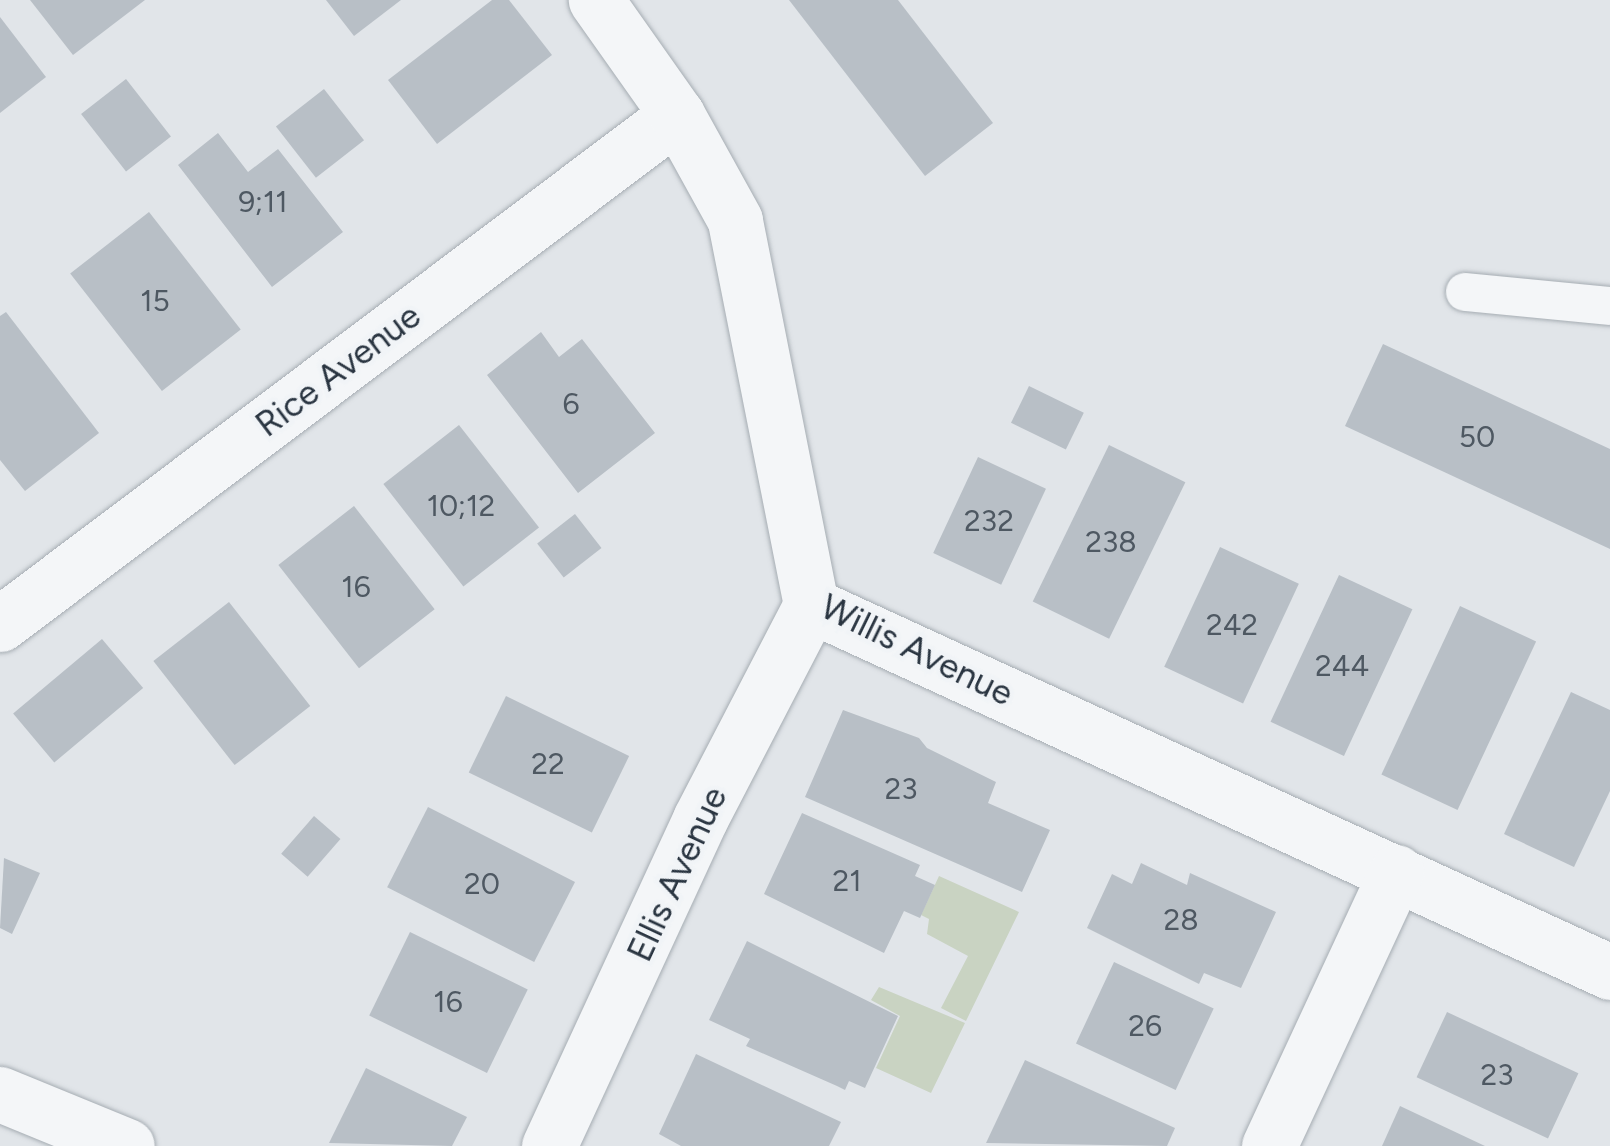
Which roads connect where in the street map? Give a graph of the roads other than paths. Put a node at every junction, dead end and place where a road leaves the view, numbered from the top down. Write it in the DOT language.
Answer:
graph roads {
  1 [pos="596,0"];
  2 [pos="677,115"];
  3 [pos="1465,292"];
  4 [pos="1610,306"];
  5 [pos="811,605"];
  6 [pos="0,624"];
  7 [pos="1396,872"];
  8 [pos="1610,972"];
  9 [pos="0,1094"];
  10 [pos="127,1146"];
  11 [pos="550,1146"];
  12 [pos="1269,1146"];
  1 -- 2 [label="street, Willis Avenue"];
  2 -- 5 [label="street, Willis Avenue"];
  2 -- 6 [label="street, Rice Avenue"];
  3 -- 4 [label="lane"];
  5 -- 7 [label="street, Willis Avenue"];
  5 -- 11 [label="street, Ellis Avenue"];
  7 -- 8 [label="street, Willis Avenue"];
  7 -- 12 [label="street"];
  9 -- 10 [label="street"];
}
